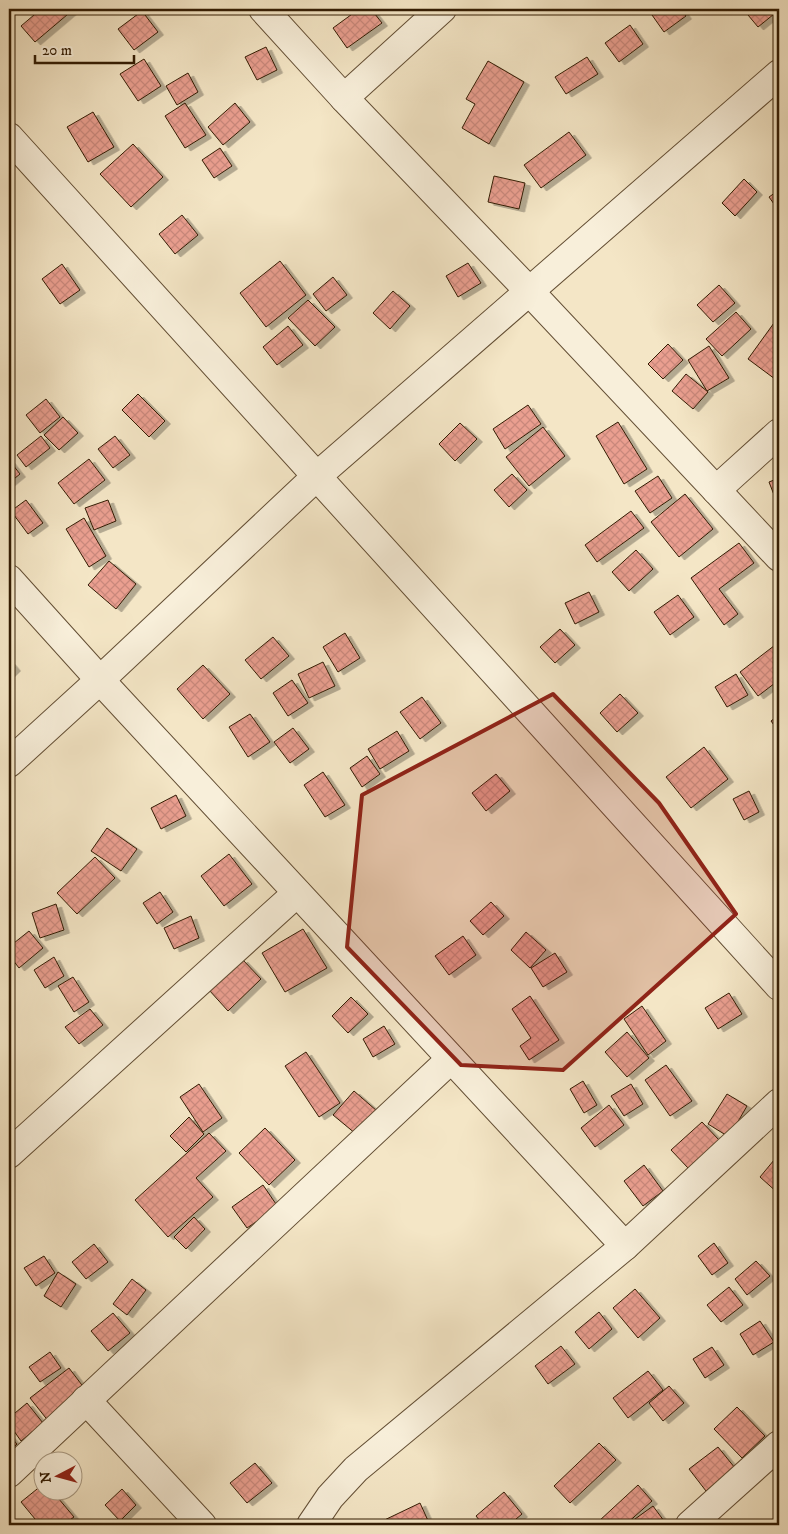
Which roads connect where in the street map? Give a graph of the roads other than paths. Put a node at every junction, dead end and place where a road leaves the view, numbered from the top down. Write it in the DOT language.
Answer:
graph roads {
  1 [pos="263,9"];
  2 [pos="442,9"];
  3 [pos="779,74"];
  4 [pos="344,98"];
  5 [pos="9,137"];
  6 [pos="530,292"];
  7 [pos="779,433"];
  8 [pos="317,476"];
  9 [pos="716,490"];
  10 [pos="779,557"];
  11 [pos="9,579"];
  12 [pos="100,680"];
  13 [pos="9,763"];
  14 [pos="297,893"];
  15 [pos="779,986"];
  16 [pos="451,1059"];
  17 [pos="779,1103"];
  18 [pos="9,1154"];
  19 [pos="624,1246"];
  20 [pos="86,1400"];
  21 [pos="779,1445"];
  22 [pos="9,1473"];
  23 [pos="202,1525"];
  24 [pos="311,1525"];
  25 [pos="690,1525"];
  1 -- 4 [label="street"];
  2 -- 4 [label="street"];
  3 -- 6 [label="street"];
  4 -- 6 [label="street"];
  5 -- 8 [label="street"];
  6 -- 8 [label="street"];
  6 -- 9 [label="street"];
  7 -- 9 [label="street"];
  8 -- 12 [label="street"];
  8 -- 15 [label="street"];
  9 -- 10 [label="street"];
  11 -- 12 [label="street"];
  12 -- 13 [label="street"];
  12 -- 14 [label="street"];
  14 -- 16 [label="street"];
  14 -- 18 [label="street"];
  16 -- 19 [label="street"];
  16 -- 20 [label="street"];
  17 -- 19 [label="street"];
  19 -- 24 [label="street"];
  20 -- 22 [label="street"];
  20 -- 23 [label="street"];
  21 -- 25 [label="street"];
}
